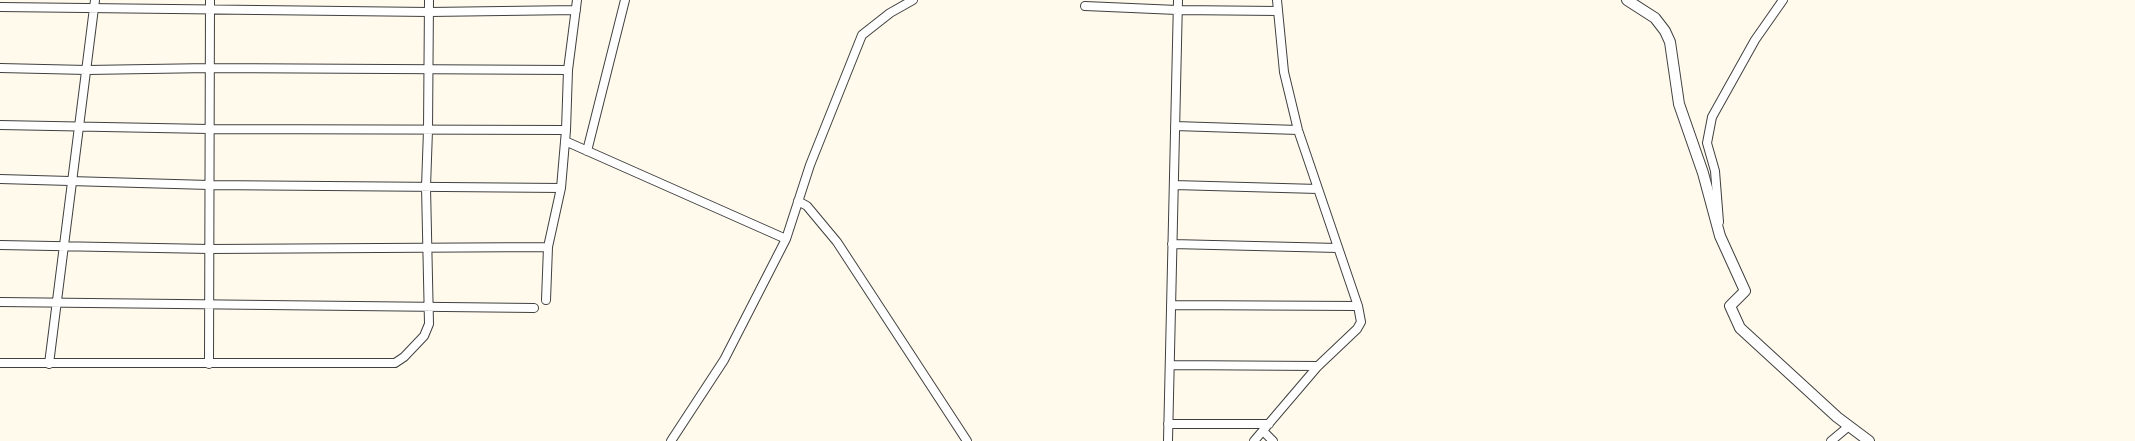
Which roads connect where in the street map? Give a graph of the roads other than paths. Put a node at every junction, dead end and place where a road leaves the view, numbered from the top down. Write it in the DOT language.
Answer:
graph roads {
  1 [pos="95,0"];
  2 [pos="210,0"];
  3 [pos="429,0"];
  4 [pos="577,0"];
  5 [pos="625,0"];
  6 [pos="913,0"];
  7 [pos="1178,0"];
  8 [pos="1277,0"];
  9 [pos="1627,0"];
  10 [pos="1784,0"];
  11 [pos="1086,6"];
  12 [pos="0,7"];
  13 [pos="94,9"];
  14 [pos="210,9"];
  15 [pos="576,10"];
  16 [pos="1177,10"];
  17 [pos="1278,11"];
  18 [pos="429,12"];
  19 [pos="0,68"];
  20 [pos="210,68"];
  21 [pos="87,70"];
  22 [pos="568,70"];
  23 [pos="428,71"];
  24 [pos="0,125"];
  25 [pos="80,126"];
  26 [pos="1175,126"];
  27 [pos="209,129"];
  28 [pos="428,130"];
  29 [pos="566,130"];
  30 [pos="1298,130"];
  31 [pos="565,141"];
  32 [pos="587,152"];
  33 [pos="0,179"];
  34 [pos="73,181"];
  35 [pos="209,185"];
  36 [pos="1174,185"];
  37 [pos="426,187"];
  38 [pos="561,188"];
  39 [pos="1318,189"];
  40 [pos="798,201"];
  41 [pos="1720,236"];
  42 [pos="786,238"];
  43 [pos="1172,244"];
  44 [pos="0,245"];
  45 [pos="64,245"];
  46 [pos="548,247"];
  47 [pos="427,248"];
  48 [pos="1338,248"];
  49 [pos="210,249"];
  50 [pos="546,300"];
  51 [pos="0,302"];
  52 [pos="57,303"];
  53 [pos="210,304"];
  54 [pos="1171,305"];
  55 [pos="429,306"];
  56 [pos="1358,306"];
  57 [pos="534,308"];
  58 [pos="0,363"];
  59 [pos="49,364"];
  60 [pos="209,364"];
  61 [pos="1170,365"];
  62 [pos="1318,366"];
  63 [pos="1168,424"];
  64 [pos="1269,424"];
  65 [pos="1849,426"];
  66 [pos="1263,432"];
  67 [pos="671,441"];
  68 [pos="967,441"];
  69 [pos="1168,441"];
  70 [pos="1254,441"];
  71 [pos="1273,441"];
  72 [pos="1832,441"];
  73 [pos="1869,441"];
  1 -- 13 [label="street"];
  2 -- 14 [label="street"];
  3 -- 18 [label="street"];
  4 -- 15 [label="street"];
  5 -- 32 [label="street"];
  6 -- 40 [label="street"];
  7 -- 16 [label="street"];
  8 -- 17 [label="street"];
  9 -- 41 [label="street"];
  10 -- 41 [label="street"];
  11 -- 16 [label="street"];
  12 -- 13 [label="street"];
  13 -- 14 [label="street"];
  13 -- 21 [label="street"];
  14 -- 18 [label="street"];
  14 -- 20 [label="street"];
  15 -- 18 [label="street"];
  15 -- 22 [label="street"];
  16 -- 17 [label="street"];
  16 -- 26 [label="street"];
  17 -- 30 [label="street"];
  18 -- 23 [label="street"];
  19 -- 21 [label="street"];
  20 -- 21 [label="street"];
  20 -- 23 [label="street"];
  20 -- 27 [label="street"];
  21 -- 25 [label="street"];
  22 -- 23 [label="street"];
  22 -- 29 [label="street"];
  23 -- 28 [label="street"];
  24 -- 25 [label="street"];
  25 -- 27 [label="street"];
  25 -- 34 [label="street"];
  26 -- 30 [label="street"];
  26 -- 36 [label="street"];
  27 -- 28 [label="street"];
  27 -- 35 [label="street"];
  28 -- 29 [label="street"];
  28 -- 37 [label="street"];
  29 -- 31 [label="street"];
  30 -- 39 [label="street"];
  31 -- 32 [label="street"];
  31 -- 38 [label="street"];
  32 -- 42 [label="street"];
  33 -- 34 [label="street"];
  34 -- 35 [label="street"];
  34 -- 45 [label="street"];
  35 -- 37 [label="street"];
  35 -- 49 [label="street"];
  36 -- 39 [label="street"];
  36 -- 43 [label="street"];
  37 -- 38 [label="street"];
  37 -- 47 [label="street"];
  38 -- 46 [label="street"];
  39 -- 48 [label="street"];
  40 -- 42 [label="street"];
  40 -- 68 [label="street"];
  41 -- 65 [label="street"];
  42 -- 67 [label="street"];
  43 -- 48 [label="street"];
  43 -- 54 [label="street"];
  44 -- 45 [label="street"];
  45 -- 49 [label="street"];
  45 -- 52 [label="street"];
  46 -- 47 [label="street"];
  46 -- 50 [label="street"];
  47 -- 49 [label="street"];
  47 -- 55 [label="street"];
  48 -- 56 [label="street"];
  49 -- 53 [label="street"];
  51 -- 52 [label="street"];
  52 -- 53 [label="street"];
  52 -- 59 [label="street"];
  53 -- 55 [label="street"];
  53 -- 60 [label="street"];
  54 -- 56 [label="street"];
  54 -- 61 [label="street"];
  55 -- 57 [label="street"];
  55 -- 60 [label="street"];
  56 -- 62 [label="street"];
  58 -- 59 [label="street"];
  59 -- 60 [label="street"];
  61 -- 62 [label="street"];
  61 -- 63 [label="street"];
  62 -- 64 [label="street"];
  63 -- 64 [label="street"];
  63 -- 69 [label="street"];
  64 -- 66 [label="street"];
  65 -- 72 [label="street"];
  65 -- 73 [label="street"];
  66 -- 70 [label="street"];
  66 -- 71 [label="street"];
}
